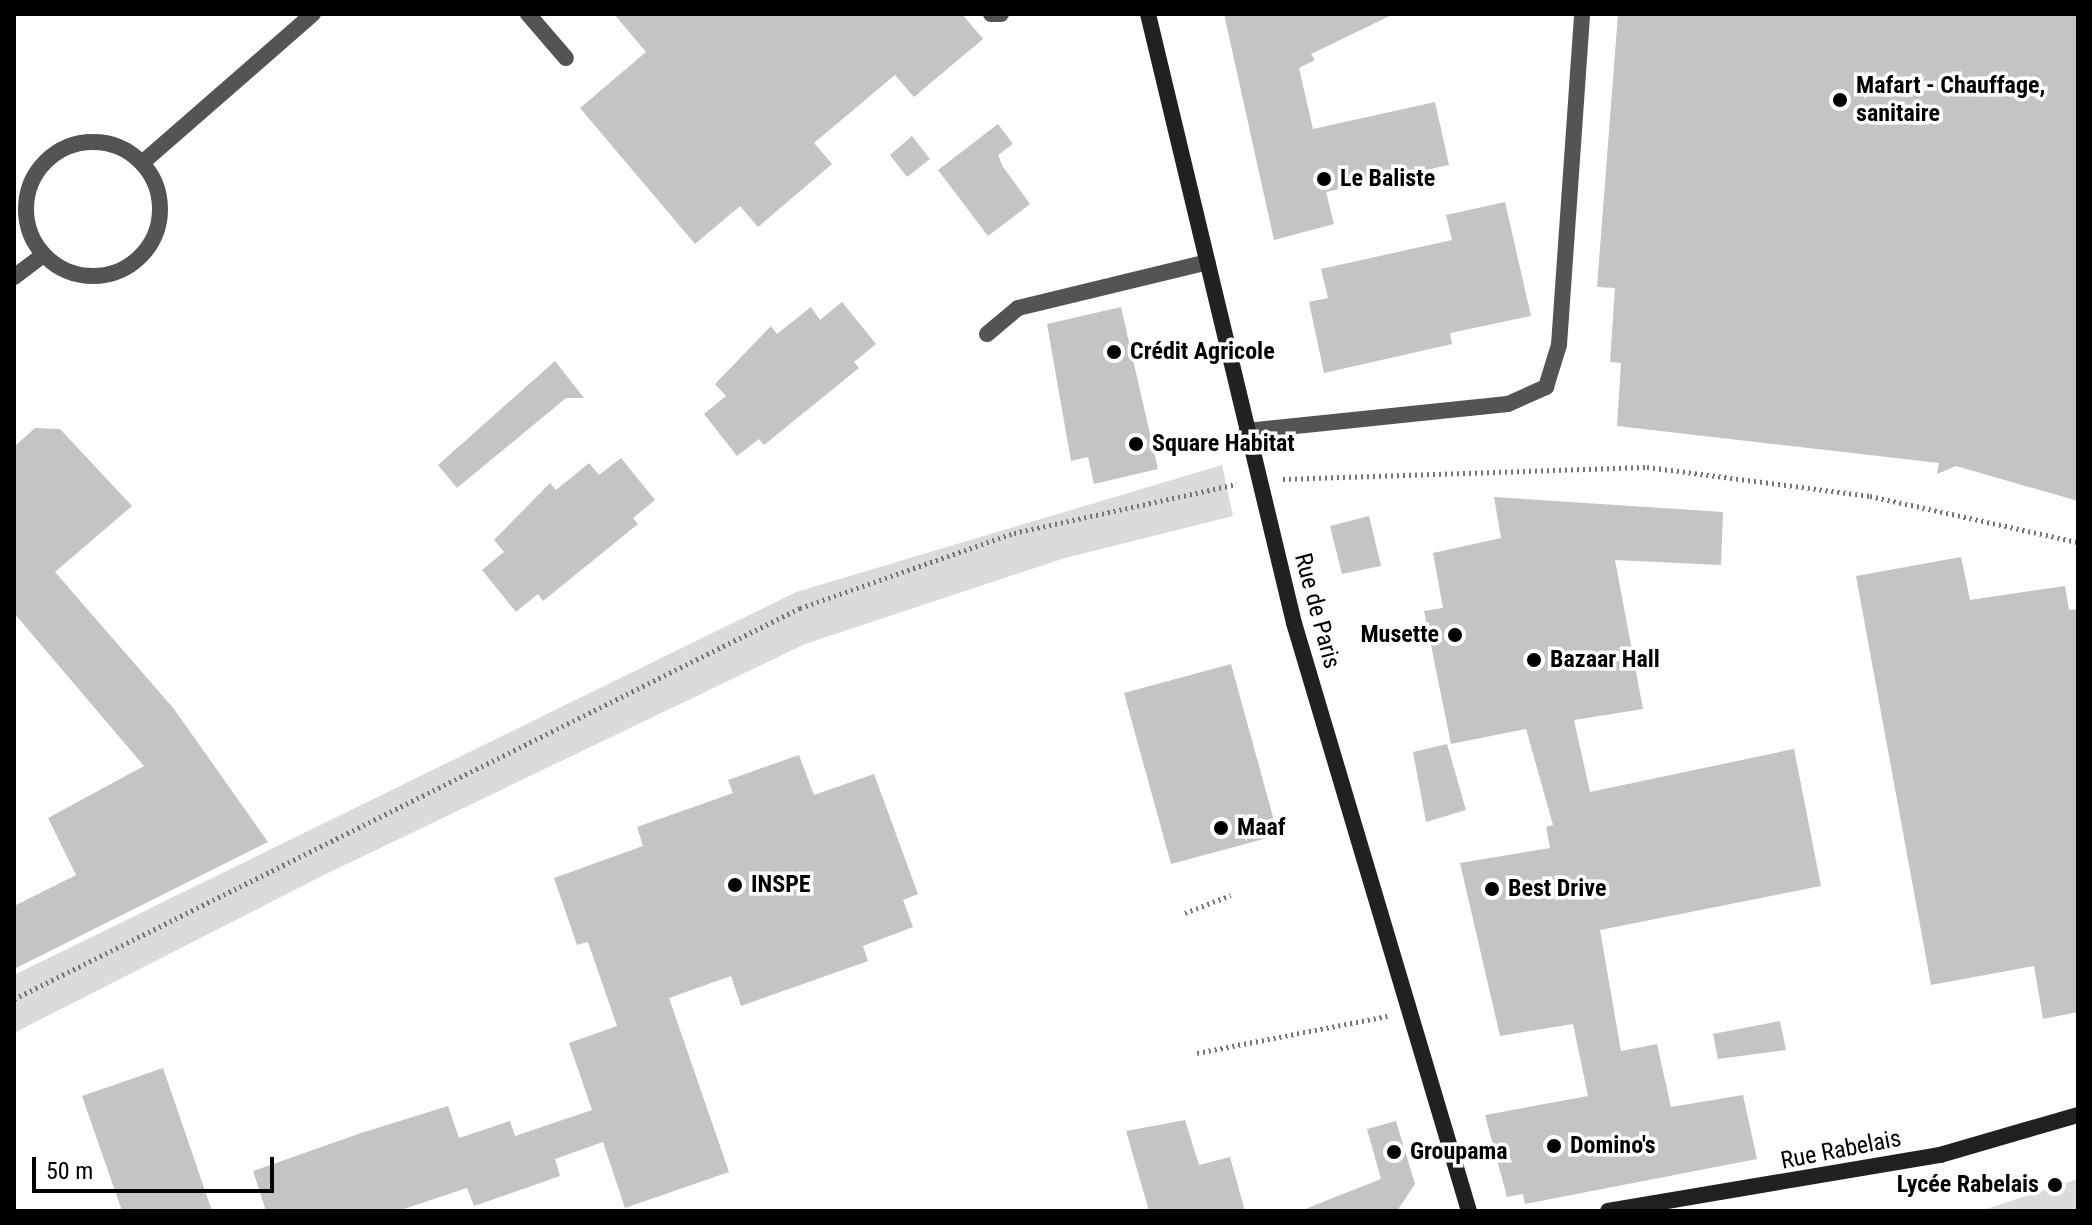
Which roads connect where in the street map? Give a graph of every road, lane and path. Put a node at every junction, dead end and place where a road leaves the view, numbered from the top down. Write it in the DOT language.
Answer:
graph roads {
  1 [pos="313,14"];
  2 [pos="528,14"];
  3 [pos="991,14"];
  4 [pos="1001,14"];
  5 [pos="1148,14"];
  6 [pos="1582,14"];
  7 [pos="566,58"];
  8 [pos="142,163"];
  9 [pos="43,255"];
  10 [pos="1208,262"];
  11 [pos="14,277"];
  12 [pos="987,334"];
  13 [pos="1247,431"];
  14 [pos="1258,482"];
  15 [pos="2078,542"];
  16 [pos="1231,895"];
  17 [pos="1185,913"];
  18 [pos="14,999"];
  19 [pos="1368,1020"];
  20 [pos="1197,1053"];
  21 [pos="2078,1115"];
  22 [pos="1469,1211"];
  23 [pos="1608,1211"];
  1 -- 8 [label="street"];
  2 -- 7 [label="street"];
  3 -- 4 [label="street"];
  5 -- 10 [label="main road, Rue de Paris"];
  6 -- 13 [label="street"];
  8 -- 9 [label="street"];
  8 -- 9 [label="street"];
  9 -- 11 [label="street"];
  10 -- 12 [label="street"];
  10 -- 13 [label="main road, Rue de Paris"];
  13 -- 14 [label="main road, Rue de Paris"];
  14 -- 15 [label="path"];
  14 -- 18 [label="path"];
  14 -- 22 [label="main road, Rue de Paris"];
  16 -- 17 [label="path"];
  19 -- 20 [label="path"];
  21 -- 23 [label="main road, Rue Rabelais"];
}
